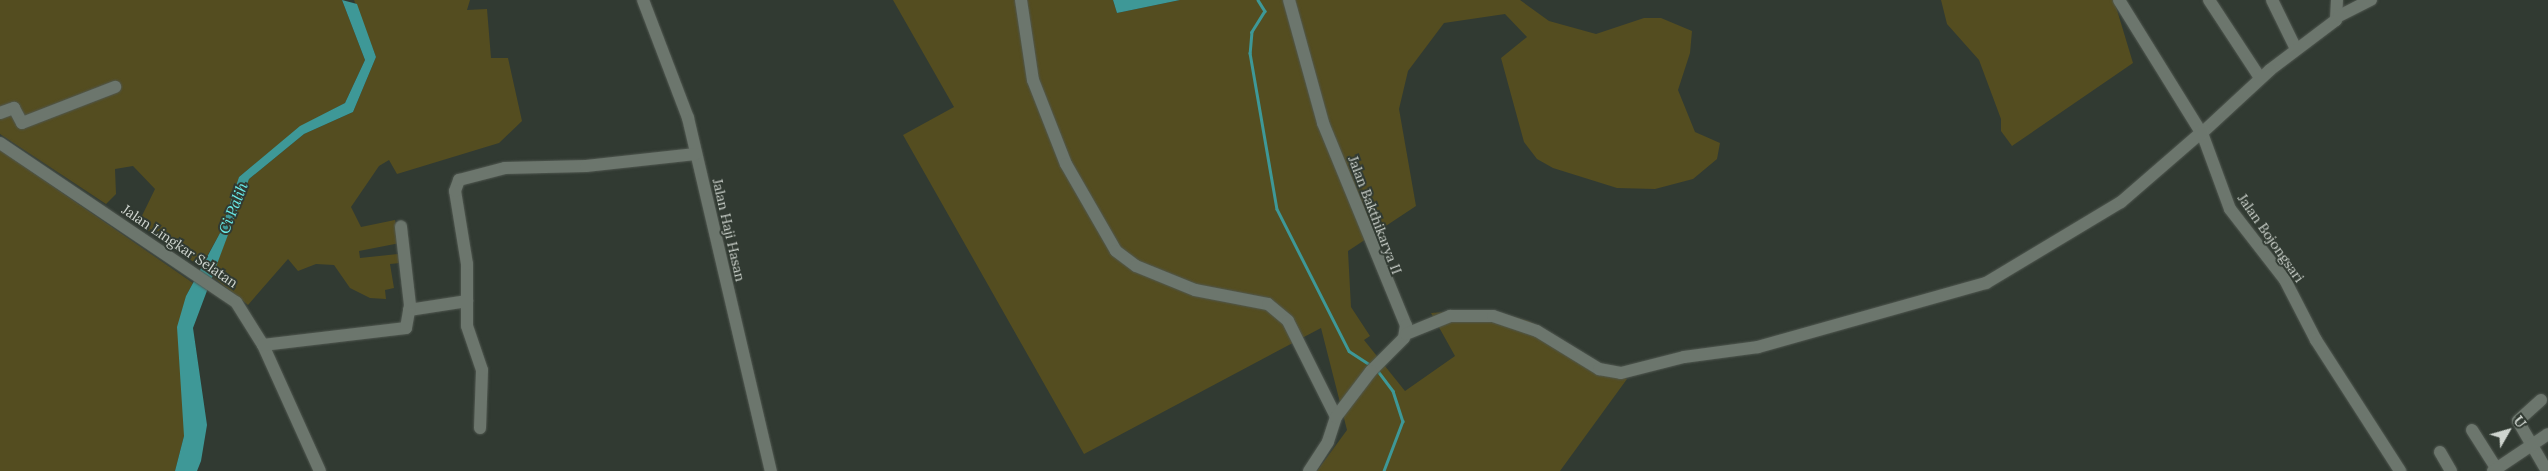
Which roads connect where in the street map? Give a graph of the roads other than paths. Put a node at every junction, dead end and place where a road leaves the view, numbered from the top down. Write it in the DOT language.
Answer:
graph roads {
  1 [pos="643,0"];
  2 [pos="1021,0"];
  3 [pos="1289,0"];
  4 [pos="2119,0"];
  5 [pos="2209,0"];
  6 [pos="2272,0"];
  7 [pos="2337,0"];
  8 [pos="2371,0"];
  9 [pos="2339,16"];
  10 [pos="2296,49"];
  11 [pos="2260,78"];
  12 [pos="115,87"];
  13 [pos="0,113"];
  14 [pos="2202,131"];
  15 [pos="0,143"];
  16 [pos="695,154"];
  17 [pos="401,227"];
  18 [pos="467,300"];
  19 [pos="409,310"];
  20 [pos="1406,334"];
  21 [pos="263,345"];
  22 [pos="2541,400"];
  23 [pos="1336,417"];
  24 [pos="480,428"];
  25 [pos="2472,430"];
  26 [pos="2548,434"];
  27 [pos="2532,445"];
  28 [pos="2440,452"];
  29 [pos="2496,470"];
  30 [pos="320,471"];
  31 [pos="771,471"];
  32 [pos="1309,471"];
  33 [pos="2400,471"];
  34 [pos="2451,471"];
  35 [pos="2548,471"];
  1 -- 16 [label="street, Jalan Haji Hasan"];
  2 -- 23 [label="street"];
  3 -- 20 [label="street, Jalan Bakthikarya II"];
  4 -- 14 [label="street, Jalan Bojongsari"];
  5 -- 11 [label="street"];
  6 -- 10 [label="street"];
  7 -- 9 [label="street"];
  8 -- 9 [label="street"];
  9 -- 10 [label="street"];
  10 -- 11 [label="street"];
  11 -- 14 [label="street"];
  12 -- 13 [label="street"];
  14 -- 20 [label="street"];
  14 -- 33 [label="street, Jalan Bojongsari"];
  15 -- 21 [label="street, Jalan Lingkar Selatan"];
  16 -- 18 [label="street"];
  16 -- 31 [label="street, Jalan Haji Hasan"];
  17 -- 19 [label="street"];
  18 -- 19 [label="street"];
  18 -- 24 [label="street"];
  19 -- 21 [label="street"];
  20 -- 23 [label="street"];
  21 -- 30 [label="street, Jalan Lingkar Selatan"];
  22 -- 27 [label="street"];
  23 -- 32 [label="street"];
  25 -- 29 [label="street"];
  26 -- 27 [label="street"];
  27 -- 29 [label="street"];
  27 -- 35 [label="street"];
  28 -- 34 [label="street"];
}
